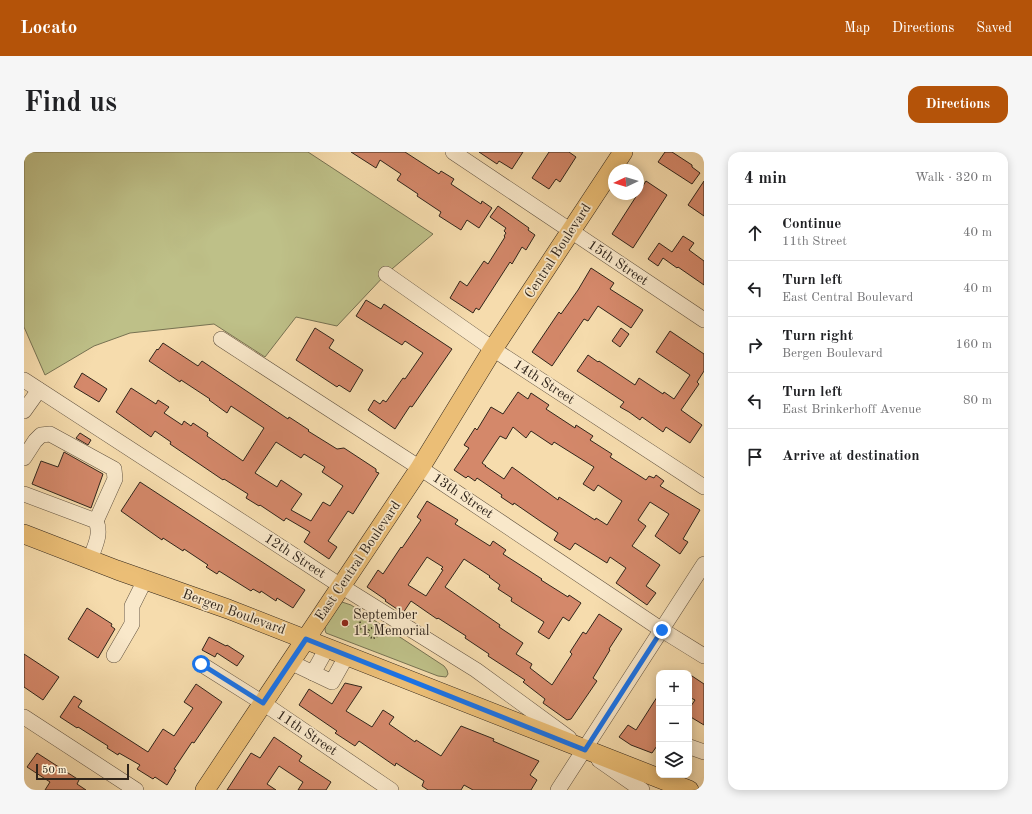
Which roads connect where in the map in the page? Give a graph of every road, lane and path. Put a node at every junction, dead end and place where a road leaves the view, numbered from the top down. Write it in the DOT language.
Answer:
graph roads {
  1 [pos="452,152"];
  2 [pos="623,152"];
  3 [pos="570,231"];
  4 [pos="386,274"];
  5 [pos="704,320"];
  6 [pos="221,339"];
  7 [pos="493,349"];
  8 [pos="24,380"];
  9 [pos="39,390"];
  10 [pos="24,411"];
  11 [pos="24,458"];
  12 [pos="420,468"];
  13 [pos="704,487"];
  14 [pos="24,494"];
  15 [pos="96,521"];
  16 [pos="24,534"];
  17 [pos="90,560"];
  18 [pos="704,564"];
  19 [pos="145,580"];
  20 [pos="341,586"];
  21 [pos="357,612"];
  22 [pos="339,620"];
  23 [pos="343,622"];
  24 [pos="662,630"];
  25 [pos="369,632"];
  26 [pos="306,639"];
  27 [pos="327,648"];
  28 [pos="114,655"];
  29 [pos="347,656"];
  30 [pos="704,656"];
  31 [pos="290,662"];
  32 [pos="201,664"];
  33 [pos="313,673"];
  34 [pos="263,703"];
  35 [pos="24,717"];
  36 [pos="585,750"];
  37 [pos="136,790"];
  38 [pos="205,790"];
  39 [pos="391,790"];
  40 [pos="558,790"];
  41 [pos="642,790"];
  42 [pos="689,790"];
  1 -- 3 [label="street, 15th Street"];
  2 -- 3 [label="main road, Central Boulevard"];
  3 -- 5 [label="street, 15th Street"];
  3 -- 7 [label="main road, Central Boulevard"];
  4 -- 7 [label="street, 14th Street"];
  6 -- 12 [label="street, 13th Street"];
  7 -- 12 [label="main road, East Central Boulevard"];
  7 -- 13 [label="street, 14th Street"];
  8 -- 9 [label="street, 12th Street"];
  9 -- 10 [label="street"];
  9 -- 20 [label="street, 12th Street"];
  11 -- 15 [label="street"];
  12 -- 20 [label="main road, East Central Boulevard"];
  12 -- 24 [label="street, 13th Street"];
  14 -- 15 [label="street"];
  15 -- 17 [label="street"];
  16 -- 17 [label="main road, Bergen Boulevard"];
  17 -- 19 [label="main road, Bergen Boulevard"];
  18 -- 24 [label="street"];
  19 -- 26 [label="main road, Bergen Boulevard"];
  19 -- 28 [label="street"];
  20 -- 26 [label="main road, East Central Boulevard"];
  20 -- 36 [label="street, 12th Street"];
  21 -- 25 [label="path"];
  22 -- 23 [label="path"];
  24 -- 30 [label="street, 13th Street"];
  24 -- 36 [label="street"];
  25 -- 25 [label="path"];
  26 -- 27 [label="main road, Bergen Boulevard"];
  26 -- 31 [label="main road, East Central Boulevard"];
  27 -- 29 [label="main road, Bergen Boulevard"];
  27 -- 33 [label="street"];
  29 -- 33 [label="street"];
  29 -- 36 [label="main road, Bergen Boulevard"];
  31 -- 33 [label="street"];
  31 -- 34 [label="main road, East Central Boulevard"];
  32 -- 34 [label="street, 11th Street"];
  34 -- 38 [label="main road, East Central Boulevard"];
  34 -- 39 [label="street, 11th Street"];
  35 -- 37 [label="street"];
  36 -- 40 [label="street"];
  36 -- 41 [label="street, 12th Street"];
  36 -- 42 [label="main road, Bergen Boulevard"];
}
